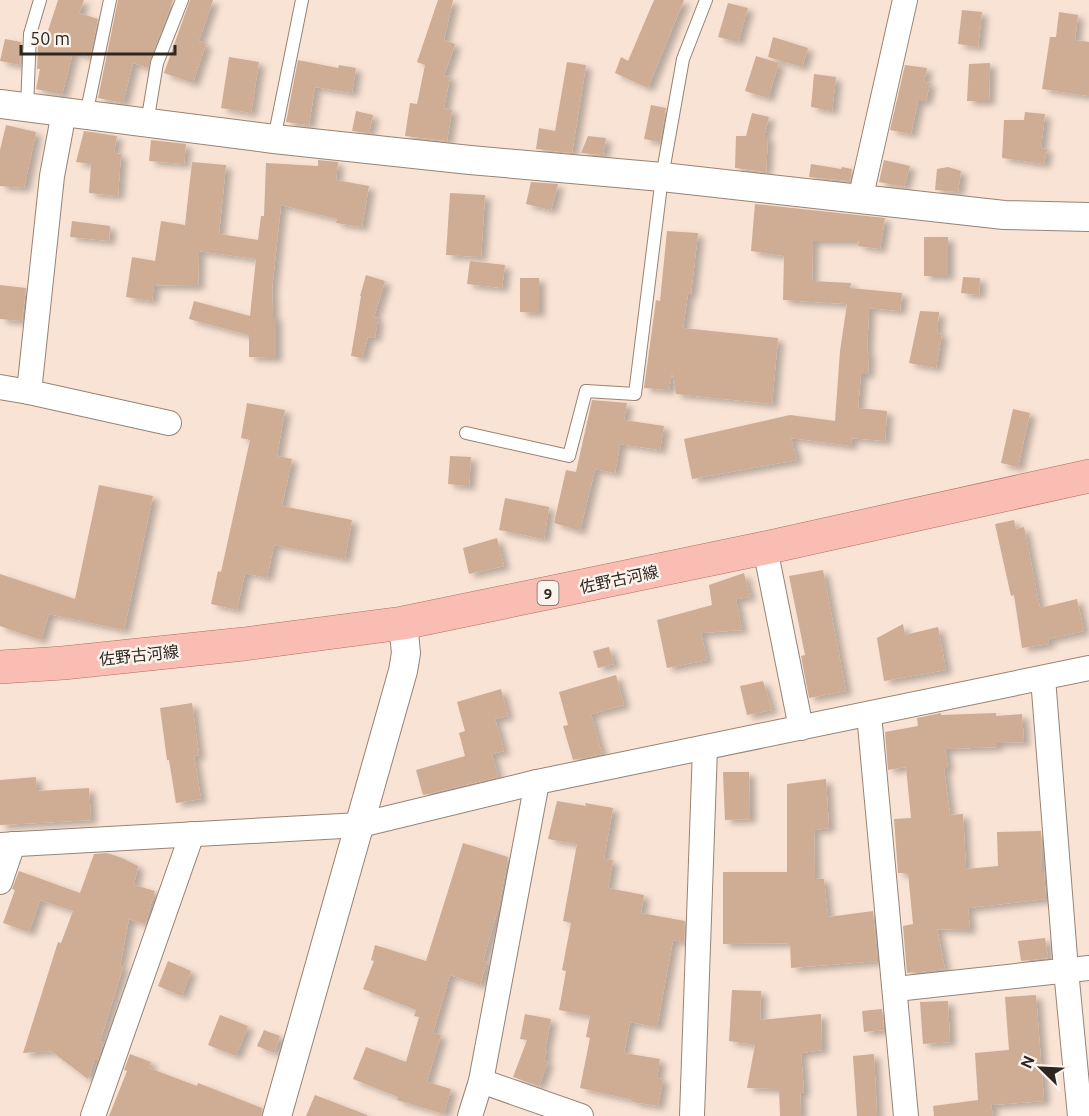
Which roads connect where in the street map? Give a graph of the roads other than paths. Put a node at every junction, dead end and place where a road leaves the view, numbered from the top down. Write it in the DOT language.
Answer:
graph roads {
  1 [pos="40,0"];
  2 [pos="110,0"];
  3 [pos="182,0"];
  4 [pos="302,0"];
  5 [pos="706,0"];
  6 [pos="905,0"];
  7 [pos="7,106"];
  8 [pos="75,114"];
  9 [pos="147,123"];
  10 [pos="274,139"];
  11 [pos="662,177"];
  12 [pos="860,200"];
  13 [pos="1089,217"];
  14 [pos="0,387"];
  15 [pos="29,392"];
  16 [pos="169,423"];
  17 [pos="466,433"];
  18 [pos="1089,476"];
  19 [pos="765,548"];
  20 [pos="403,622"];
  21 [pos="0,667"];
  22 [pos="1089,668"];
  23 [pos="1042,678"];
  24 [pos="869,714"];
  25 [pos="801,728"];
  26 [pos="705,748"];
  27 [pos="537,782"];
  28 [pos="360,825"];
  29 [pos="192,834"];
  30 [pos="7,845"];
  31 [pos="0,882"];
  32 [pos="1077,969"];
  33 [pos="896,989"];
  34 [pos="481,1082"];
  35 [pos="93,1116"];
  36 [pos="277,1116"];
  37 [pos="470,1116"];
  38 [pos="581,1116"];
  39 [pos="692,1116"];
  40 [pos="906,1116"];
  41 [pos="1080,1116"];
  1 -- 7 [label="lane"];
  2 -- 8 [label="lane"];
  3 -- 9 [label="lane"];
  4 -- 10 [label="lane"];
  5 -- 11 [label="lane"];
  6 -- 12 [label="street"];
  7 -- 8 [label="street"];
  8 -- 9 [label="street"];
  8 -- 15 [label="street"];
  9 -- 10 [label="street"];
  10 -- 11 [label="street"];
  11 -- 12 [label="street"];
  11 -- 17 [label="lane"];
  12 -- 13 [label="street"];
  14 -- 15 [label="street"];
  15 -- 16 [label="street"];
  18 -- 19 [label="main road, 佐野古河線 / 9"];
  19 -- 20 [label="main road, 佐野古河線 / 9"];
  19 -- 25 [label="street"];
  20 -- 21 [label="main road, 佐野古河線 / 9"];
  20 -- 28 [label="street"];
  22 -- 23 [label="street"];
  23 -- 24 [label="street"];
  23 -- 32 [label="street"];
  24 -- 25 [label="street"];
  24 -- 33 [label="street"];
  25 -- 26 [label="street"];
  26 -- 27 [label="street"];
  26 -- 39 [label="street"];
  27 -- 28 [label="street"];
  27 -- 34 [label="street"];
  28 -- 29 [label="street"];
  28 -- 36 [label="street"];
  29 -- 30 [label="street"];
  29 -- 35 [label="street"];
  30 -- 31 [label="street"];
  32 -- 33 [label="street"];
  32 -- 41 [label="street"];
  33 -- 40 [label="street"];
  34 -- 37 [label="street"];
  34 -- 38 [label="street"];
}
